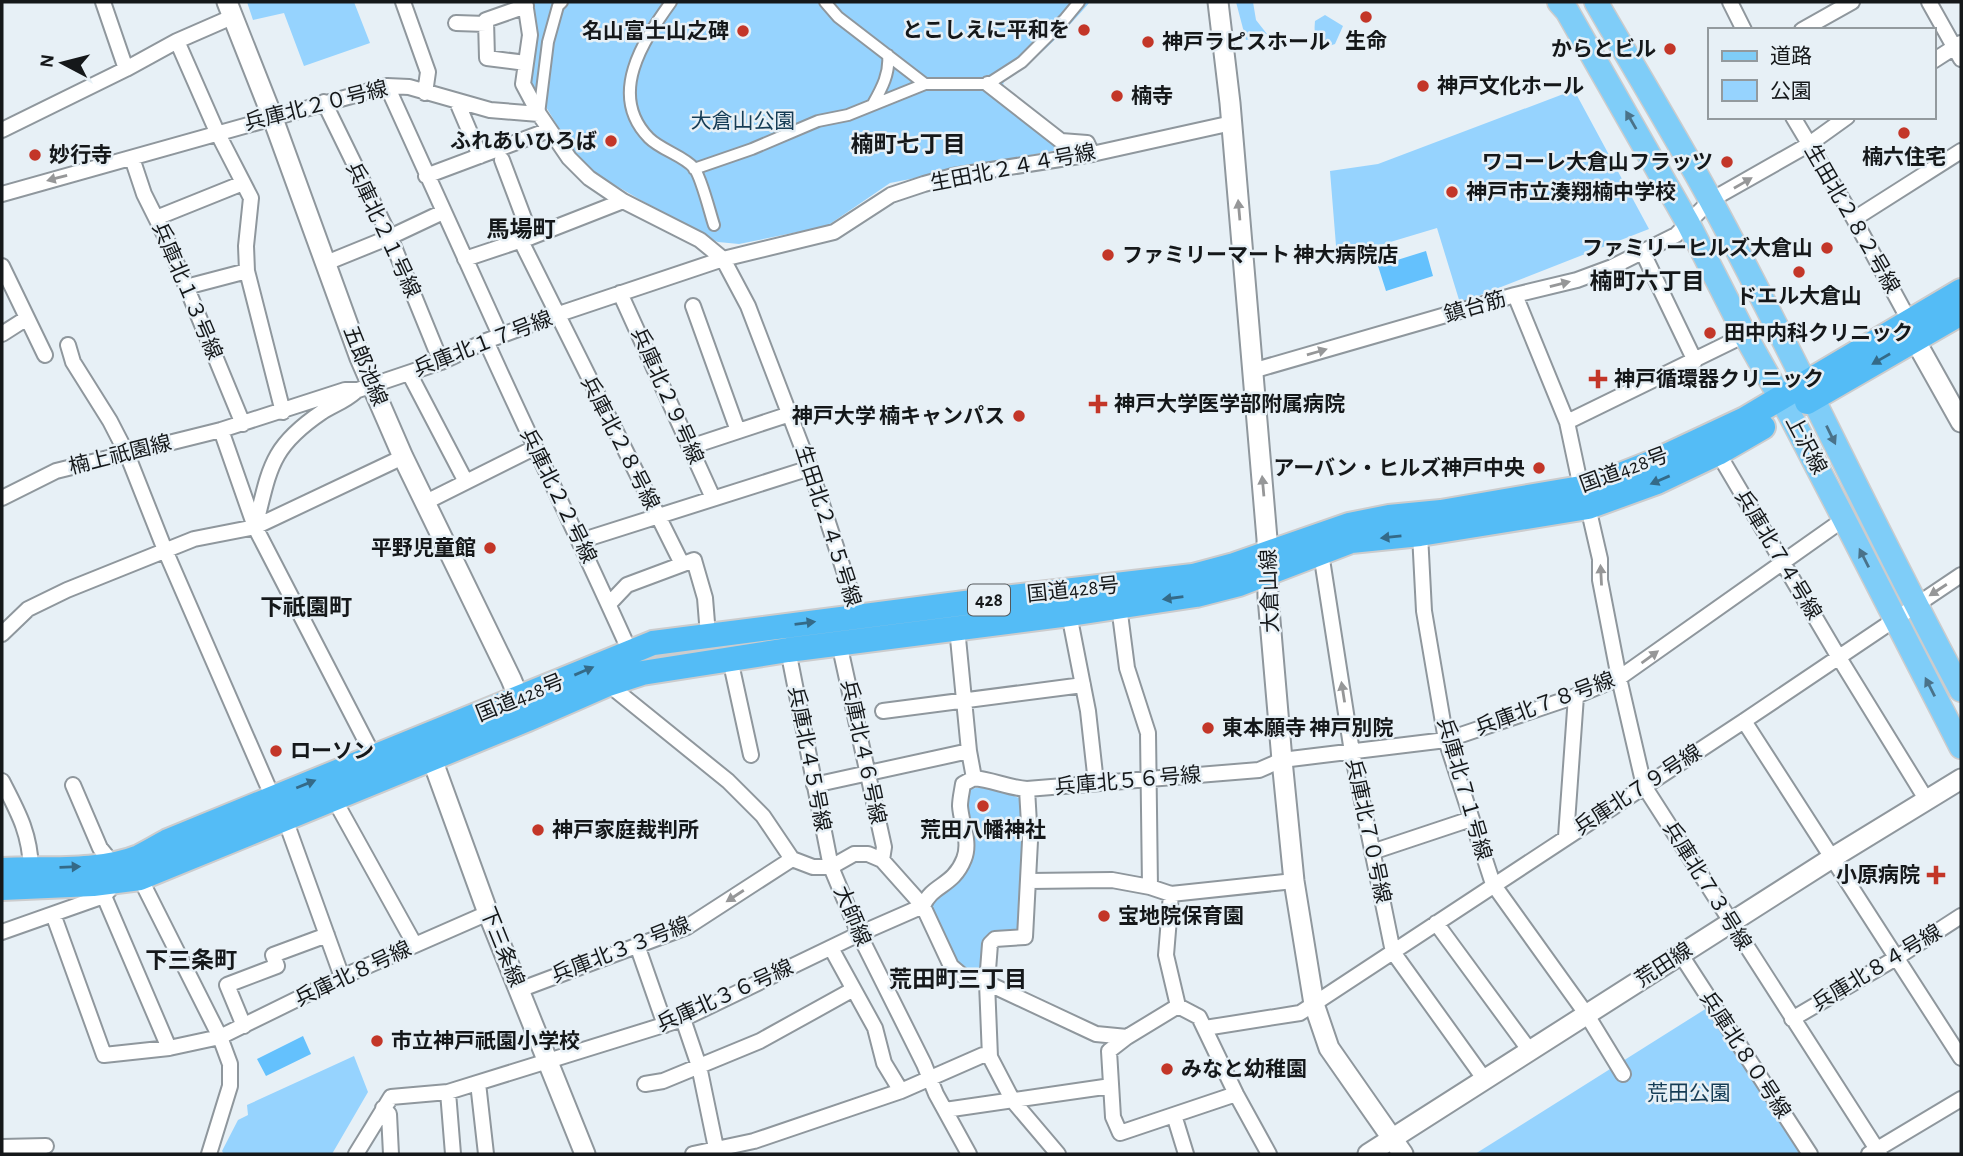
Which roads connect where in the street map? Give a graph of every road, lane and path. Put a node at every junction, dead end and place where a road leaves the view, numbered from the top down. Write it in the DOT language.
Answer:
graph roads {
  1 [pos="103,2"];
  2 [pos="402,2"];
  3 [pos="562,2"];
  4 [pos="671,2"];
  5 [pos="825,2"];
  6 [pos="1079,2"];
  7 [pos="1218,2"];
  8 [pos="1597,2"];
  9 [pos="1730,2"];
  10 [pos="1852,2"];
  11 [pos="1930,2"];
  12 [pos="526,4"];
  13 [pos="1569,5"];
  14 [pos="229,9"];
  15 [pos="456,23"];
  16 [pos="486,24"];
  17 [pos="1743,28"];
  18 [pos="1806,28"];
  19 [pos="177,41"];
  20 [pos="1959,50"];
  21 [pos="888,55"];
  22 [pos="1935,60"];
  23 [pos="526,63"];
  24 [pos="127,69"];
  25 [pos="925,84"];
  26 [pos="988,84"];
  27 [pos="387,86"];
  28 [pos="425,93"];
  29 [pos="324,102"];
  30 [pos="457,102"];
  31 [pos="873,104"];
  32 [pos="539,114"];
  33 [pos="272,116"];
  34 [pos="1794,119"];
  35 [pos="1844,119"];
  36 [pos="1232,123"];
  37 [pos="2,130"];
  38 [pos="549,130"];
  39 [pos="217,132"];
  40 [pos="1808,145"];
  41 [pos="1961,150"];
  42 [pos="1092,154"];
  43 [pos="480,156"];
  44 [pos="132,158"];
  45 [pos="502,160"];
  46 [pos="694,169"];
  47 [pos="426,176"];
  48 [pos="243,183"];
  49 [pos="2,194"];
  50 [pos="1711,200"];
  51 [pos="623,201"];
  52 [pos="443,212"];
  53 [pos="156,218"];
  54 [pos="1854,219"];
  55 [pos="1688,223"];
  56 [pos="714,225"];
  57 [pos="390,237"];
  58 [pos="526,239"];
  59 [pos="1643,253"];
  60 [pos="465,259"];
  61 [pos="723,259"];
  62 [pos="326,263"];
  63 [pos="2,266"];
  64 [pos="247,271"];
  65 [pos="186,287"];
  66 [pos="1961,291"];
  67 [pos="620,293"];
  68 [pos="1515,295"];
  69 [pos="693,306"];
  70 [pos="1961,313"];
  71 [pos="556,315"];
  72 [pos="27,318"];
  73 [pos="1913,331"];
  74 [pos="2,334"];
  75 [pos="1745,335"];
  76 [pos="493,338"];
  77 [pos="68,345"];
  78 [pos="45,355"];
  79 [pos="1695,361"];
  80 [pos="441,362"];
  81 [pos="1252,372"];
  82 [pos="409,373"];
  83 [pos="365,387"];
  84 [pos="1809,391"];
  85 [pos="1785,406"];
  86 [pos="283,412"];
  87 [pos="790,414"];
  88 [pos="1567,422"];
  89 [pos="1961,422"];
  90 [pos="243,424"];
  91 [pos="221,430"];
  92 [pos="738,431"];
  93 [pos="690,447"];
  94 [pos="534,448"];
  95 [pos="1717,453"];
  96 [pos="127,454"];
  97 [pos="403,457"];
  98 [pos="810,468"];
  99 [pos="466,482"];
  100 [pos="1584,497"];
  101 [pos="2,498"];
  102 [pos="713,498"];
  103 [pos="426,502"];
  104 [pos="657,516"];
  105 [pos="1844,519"];
  106 [pos="255,527"];
  107 [pos="1420,534"];
  108 [pos="580,541"];
  109 [pos="165,550"];
  110 [pos="1321,553"];
  111 [pos="1782,562"];
  112 [pos="1269,563"];
  113 [pos="682,564"];
  114 [pos="1961,575"];
  115 [pos="608,604"];
  116 [pos="1119,606"];
  117 [pos="1915,606"];
  118 [pos="1069,614"];
  119 [pos="1895,619"];
  120 [pos="957,628"];
  121 [pos="852,633"];
  122 [pos="2,634"];
  123 [pos="708,635"];
  124 [pos="788,650"];
  125 [pos="630,652"];
  126 [pos="1838,656"];
  127 [pos="730,659"];
  128 [pos="1619,678"];
  129 [pos="608,684"];
  130 [pos="1083,685"];
  131 [pos="1961,690"];
  132 [pos="1576,696"];
  133 [pos="964,702"];
  134 [pos="523,708"];
  135 [pos="884,711"];
  136 [pos="1744,722"];
  137 [pos="1446,740"];
  138 [pos="1961,747"];
  139 [pos="428,748"];
  140 [pos="969,751"];
  141 [pos="1352,752"];
  142 [pos="751,755"];
  143 [pos="374,757"];
  144 [pos="1282,760"];
  145 [pos="868,773"];
  146 [pos="974,778"];
  147 [pos="1961,779"];
  148 [pos="1148,780"];
  149 [pos="2,781"];
  150 [pos="1096,783"];
  151 [pos="73,785"];
  152 [pos="814,785"];
  153 [pos="1644,786"];
  154 [pos="1027,789"];
  155 [pos="273,797"];
  156 [pos="334,799"];
  157 [pos="1926,799"];
  158 [pos="285,819"];
  159 [pos="1471,819"];
  160 [pos="1566,837"];
  161 [pos="1372,852"];
  162 [pos="1832,858"];
  163 [pos="792,859"];
  164 [pos="882,860"];
  165 [pos="831,867"];
  166 [pos="31,869"];
  167 [pos="2,870"];
  168 [pos="119,880"];
  169 [pos="1029,881"];
  170 [pos="1294,881"];
  171 [pos="1493,884"];
  172 [pos="1150,887"];
  173 [pos="2,888"];
  174 [pos="1171,894"];
  175 [pos="923,906"];
  176 [pos="488,913"];
  177 [pos="53,914"];
  178 [pos="1961,916"];
  179 [pos="1436,923"];
  180 [pos="1730,923"];
  181 [pos="2,932"];
  182 [pos="859,934"];
  183 [pos="327,935"];
  184 [pos="415,945"];
  185 [pos="637,945"];
  186 [pos="831,948"];
  187 [pos="1393,952"];
  188 [pos="1681,955"];
  189 [pos="1896,958"];
  190 [pos="342,977"];
  191 [pos="987,983"];
  192 [pos="519,990"];
  193 [pos="852,990"];
  194 [pos="1314,1004"];
  195 [pos="1178,1006"];
  196 [pos="1587,1015"];
  197 [pos="683,1019"];
  198 [pos="1793,1019"];
  199 [pos="244,1026"];
  200 [pos="665,1026"];
  201 [pos="1205,1028"];
  202 [pos="220,1037"];
  203 [pos="1127,1037"];
  204 [pos="169,1048"];
  205 [pos="1530,1051"];
  206 [pos="990,1057"];
  207 [pos="1961,1058"];
  208 [pos="547,1062"];
  209 [pos="699,1066"];
  210 [pos="1623,1074"];
  211 [pos="929,1079"];
  212 [pos="1485,1080"];
  213 [pos="478,1083"];
  214 [pos="645,1084"];
  215 [pos="1111,1086"];
  216 [pos="901,1091"];
  217 [pos="448,1092"];
  218 [pos="1236,1094"];
  219 [pos="1961,1099"];
  220 [pos="1013,1101"];
  221 [pos="383,1108"];
  222 [pos="944,1110"];
  223 [pos="1174,1115"];
  224 [pos="46,1146"];
  225 [pos="2,1147"];
  226 [pos="1398,1147"];
  227 [pos="716,1148"];
  228 [pos="756,1148"];
  229 [pos="1875,1153"];
  230 [pos="209,1154"];
  231 [pos="356,1154"];
  232 [pos="391,1154"];
  233 [pos="453,1154"];
  234 [pos="485,1154"];
  235 [pos="585,1154"];
  236 [pos="692,1154"];
  237 [pos="969,1154"];
  238 [pos="1058,1154"];
  239 [pos="1186,1154"];
  240 [pos="1269,1154"];
  241 [pos="1368,1154"];
  242 [pos="1810,1154"];
  1 -- 24 [label="street"];
  2 -- 28 [label="street"];
  3 -- 32 [label="street"];
  4 -- 46 [label="street"];
  5 -- 21 [label="street"];
  6 -- 26 [label="street"];
  7 -- 36 [label="street, 大倉山線"];
  8 -- 50 [label="main road, 上沢線"];
  9 -- 17 [label="street"];
  10 -- 18 [label="street"];
  11 -- 20 [label="street"];
  12 -- 16 [label="street"];
  12 -- 23 [label="street"];
  55 -- 13 [label="main road, 上沢線, one-way"];
  14 -- 19 [label="street"];
  14 -- 33 [label="street, 五郎池線"];
  15 -- 16 [label="street"];
  16 -- 23 [label="street"];
  19 -- 24 [label="street"];
  19 -- 39 [label="street"];
  20 -- 22 [label="street"];
  21 -- 25 [label="street"];
  21 -- 31 [label="street"];
  23 -- 32 [label="street"];
  24 -- 37 [label="street"];
  25 -- 26 [label="street"];
  25 -- 31 [label="street"];
  26 -- 42 [label="street"];
  27 -- 28 [label="street, 兵庫北２０号線"];
  27 -- 29 [label="street, 兵庫北２０号線"];
  27 -- 47 [label="street, 兵庫北２２号線"];
  28 -- 30 [label="street, 兵庫北２０号線"];
  29 -- 33 [label="street, 兵庫北２０号線"];
  29 -- 57 [label="street, 兵庫北２１号線"];
  30 -- 32 [label="street, 兵庫北２０号線"];
  30 -- 43 [label="street"];
  31 -- 46 [label="street"];
  32 -- 38 [label="street"];
  33 -- 39 [label="street, 兵庫北２０号線"];
  33 -- 62 [label="street, 五郎池線"];
  34 -- 40 [label="street, 生田北２８２号線"];
  35 -- 40 [label="street, 鎮台筋"];
  36 -- 42 [label="street, 生田北２４４号線"];
  81 -- 36 [label="street, 大倉山線, one-way"];
  38 -- 43 [label="street"];
  38 -- 51 [label="street"];
  39 -- 44 [label="street, 兵庫北２０号線"];
  39 -- 48 [label="street"];
  50 -- 40 [label="street, 鎮台筋, one-way"];
  40 -- 54 [label="street, 生田北２８２号線"];
  41 -- 54 [label="street"];
  42 -- 61 [label="street, 生田北２４４号線"];
  43 -- 47 [label="street"];
  44 -- 49 [label="street, 兵庫北２０号線, one-way"];
  44 -- 53 [label="street, 兵庫北１３号線"];
  45 -- 58 [label="street, 兵庫北２８号線"];
  46 -- 56 [label="street"];
  47 -- 52 [label="street, 兵庫北２２号線"];
  48 -- 53 [label="street"];
  48 -- 64 [label="street"];
  50 -- 55 [label="street, 鎮台筋"];
  50 -- 84 [label="main road, 上沢線"];
  51 -- 58 [label="street"];
  51 -- 61 [label="street"];
  52 -- 57 [label="street"];
  52 -- 60 [label="street, 兵庫北２２号線"];
  53 -- 65 [label="street, 兵庫北１３号線"];
  54 -- 73 [label="street, 生田北２８２号線"];
  55 -- 59 [label="street, 鎮台筋"];
  55 -- 75 [label="main road, 上沢線"];
  57 -- 62 [label="street"];
  57 -- 80 [label="street, 兵庫北２１号線"];
  58 -- 60 [label="street"];
  58 -- 71 [label="street, 兵庫北２８号線"];
  68 -- 59 [label="street, 鎮台筋, one-way"];
  59 -- 79 [label="street"];
  60 -- 76 [label="street, 兵庫北２２号線"];
  61 -- 67 [label="street, 兵庫北１７号線"];
  61 -- 87 [label="street, 生田北２４５号線"];
  62 -- 83 [label="street, 五郎池線"];
  63 -- 72 [label="street"];
  64 -- 65 [label="street"];
  64 -- 86 [label="street"];
  65 -- 90 [label="street, 兵庫北１３号線"];
  66 -- 73 [label="highway, 国道428号 / 428"];
  67 -- 71 [label="street, 兵庫北１７号線"];
  67 -- 93 [label="street, 兵庫北２９号線"];
  81 -- 68 [label="street, 鎮台筋, one-way"];
  68 -- 88 [label="street, 兵庫北７３号線"];
  69 -- 92 [label="street"];
  70 -- 73 [label="highway, 国道428号 / 428"];
  71 -- 76 [label="street, 兵庫北１７号線"];
  71 -- 104 [label="street, 兵庫北２８号線"];
  72 -- 74 [label="street"];
  72 -- 78 [label="street"];
  73 -- 84 [label="highway, 国道428号 / 428"];
  73 -- 89 [label="street"];
  75 -- 79 [label="street"];
  75 -- 85 [label="main road, 上沢線"];
  76 -- 80 [label="street, 兵庫北１７号線"];
  76 -- 94 [label="street, 兵庫北２２号線"];
  77 -- 96 [label="street"];
  79 -- 88 [label="street"];
  80 -- 82 [label="street, 兵庫北１７号線"];
  112 -- 81 [label="street, 大倉山線, one-way"];
  82 -- 83 [label="street, 兵庫北１７号線"];
  82 -- 99 [label="street"];
  83 -- 86 [label="street, 兵庫北１７号線"];
  83 -- 97 [label="street, 五郎池線"];
  83 -- 106 [label="street"];
  84 -- 85 [label="highway, 国道428号 / 428"];
  84 -- 117 [label="main road, 上沢線, one-way"];
  85 -- 95 [label="highway, 国道428号 / 428"];
  85 -- 100 [label="highway, 国道428号 / 428"];
  85 -- 105 [label="main road, 上沢線"];
  86 -- 90 [label="street, 兵庫北１７号線"];
  87 -- 92 [label="street"];
  87 -- 98 [label="street, 生田北２４５号線"];
  88 -- 100 [label="street, 兵庫北７３号線"];
  90 -- 91 [label="street, 楠上祇園線"];
  91 -- 96 [label="street, 楠上祇園線"];
  91 -- 106 [label="street"];
  92 -- 93 [label="street"];
  93 -- 102 [label="street, 兵庫北２９号線"];
  94 -- 99 [label="street"];
  94 -- 108 [label="street, 兵庫北２２号線"];
  95 -- 100 [label="highway, 国道428号 / 428, one-way"];
  95 -- 111 [label="street, 兵庫北７４号線"];
  96 -- 101 [label="street, 楠上祇園線"];
  96 -- 109 [label="street"];
  97 -- 103 [label="street, 五郎池線"];
  97 -- 106 [label="street"];
  98 -- 102 [label="street"];
  98 -- 121 [label="street, 生田北２４５号線"];
  99 -- 103 [label="street"];
  100 -- 107 [label="highway, 国道428号 / 428"];
  100 -- 112 [label="highway, 国道428号 / 428"];
  128 -- 100 [label="street, 兵庫北７３号線, one-way"];
  102 -- 104 [label="street"];
  103 -- 134 [label="street, 五郎池線"];
  104 -- 108 [label="street"];
  104 -- 113 [label="street, 兵庫北２８号線"];
  105 -- 111 [label="street, 兵庫北７８号線"];
  119 -- 105 [label="main road, 上沢線, one-way"];
  106 -- 109 [label="street"];
  106 -- 143 [label="street"];
  107 -- 110 [label="highway, 国道428号 / 428, one-way"];
  107 -- 137 [label="street, 兵庫北７１号線"];
  108 -- 115 [label="street, 兵庫北２２号線"];
  109 -- 122 [label="street"];
  109 -- 155 [label="street"];
  110 -- 112 [label="highway, 国道428号 / 428"];
  141 -- 110 [label="street, 兵庫北７０号線, one-way"];
  111 -- 126 [label="street, 兵庫北７４号線"];
  128 -- 111 [label="street, 兵庫北７８号線, one-way"];
  112 -- 116 [label="highway, 国道428号 / 428, one-way"];
  112 -- 121 [label="highway, 国道428号 / 428"];
  112 -- 144 [label="street, 大倉山線"];
  113 -- 115 [label="street"];
  113 -- 123 [label="street, 兵庫北２８号線"];
  114 -- 117 [label="street, 兵庫北７９号線, one-way"];
  115 -- 125 [label="street, 兵庫北２２号線"];
  116 -- 118 [label="highway, 国道428号 / 428"];
  116 -- 148 [label="street"];
  117 -- 119 [label="street, 兵庫北７９号線"];
  117 -- 131 [label="main road, 上沢線"];
  118 -- 120 [label="highway, 国道428号 / 428"];
  118 -- 130 [label="street"];
  119 -- 126 [label="street, 兵庫北７９号線"];
  138 -- 119 [label="main road, 上沢線, one-way"];
  120 -- 121 [label="highway, 国道428号 / 428"];
  120 -- 133 [label="street"];
  123 -- 121 [label="highway, 国道428号 / 428, one-way"];
  121 -- 124 [label="highway, 国道428号 / 428"];
  121 -- 145 [label="street, 兵庫北４６号線"];
  123 -- 125 [label="highway, 国道428号 / 428"];
  124 -- 127 [label="highway, 国道428号 / 428"];
  124 -- 152 [label="street, 兵庫北４５号線"];
  134 -- 125 [label="highway, 国道428号 / 428, one-way"];
  126 -- 136 [label="street, 兵庫北７９号線"];
  126 -- 157 [label="street, 兵庫北７４号線"];
  127 -- 129 [label="highway, 国道428号 / 428"];
  127 -- 142 [label="street"];
  128 -- 132 [label="street, 兵庫北７８号線"];
  128 -- 153 [label="street, 兵庫北７３号線"];
  129 -- 134 [label="highway, 国道428号 / 428"];
  129 -- 163 [label="street"];
  130 -- 133 [label="street"];
  130 -- 150 [label="street"];
  132 -- 137 [label="street, 兵庫北７８号線"];
  132 -- 160 [label="street"];
  133 -- 135 [label="street"];
  133 -- 140 [label="street"];
  134 -- 139 [label="highway, 国道428号 / 428"];
  136 -- 153 [label="street, 兵庫北７９号線"];
  136 -- 162 [label="street"];
  137 -- 141 [label="street, 兵庫北７８号線"];
  137 -- 159 [label="street, 兵庫北７１号線"];
  139 -- 143 [label="highway, 国道428号 / 428"];
  139 -- 156 [label="highway, 国道428号 / 428"];
  139 -- 176 [label="street, 下三条線"];
  140 -- 145 [label="street"];
  140 -- 146 [label="street"];
  141 -- 144 [label="street, 兵庫北７８号線"];
  141 -- 161 [label="street, 兵庫北７０号線"];
  155 -- 143 [label="highway, 国道428号 / 428, one-way"];
  144 -- 148 [label="street, 兵庫北５６号線"];
  144 -- 170 [label="street, 大倉山線"];
  145 -- 152 [label="street"];
  145 -- 164 [label="street, 兵庫北４６号線"];
  146 -- 154 [label="street, 兵庫北５６号線"];
  146 -- 175 [label="street"];
  147 -- 157 [label="street, 荒田線"];
  148 -- 150 [label="street, 兵庫北５６号線"];
  148 -- 172 [label="street"];
  149 -- 166 [label="street"];
  150 -- 154 [label="street, 兵庫北５６号線"];
  151 -- 168 [label="street"];
  152 -- 165 [label="street, 兵庫北４５号線"];
  153 -- 160 [label="street, 兵庫北７９号線"];
  153 -- 180 [label="street, 兵庫北７３号線"];
  154 -- 169 [label="street"];
  155 -- 168 [label="highway, 国道428号 / 428"];
  156 -- 158 [label="highway, 国道428号 / 428"];
  156 -- 184 [label="street"];
  157 -- 162 [label="street, 荒田線"];
  158 -- 168 [label="highway, 国道428号 / 428"];
  158 -- 183 [label="street"];
  159 -- 161 [label="street"];
  159 -- 171 [label="street, 兵庫北７１号線"];
  160 -- 171 [label="street, 兵庫北７９号線"];
  161 -- 187 [label="street, 兵庫北７０号線"];
  162 -- 180 [label="street, 荒田線"];
  162 -- 189 [label="street"];
  163 -- 165 [label="street, 大師線"];
  163 -- 185 [label="street, 兵庫北３３号線, one-way"];
  164 -- 165 [label="street"];
  164 -- 175 [label="street"];
  165 -- 182 [label="street, 大師線"];
  166 -- 167 [label="highway, 国道428号 / 428"];
  166 -- 168 [label="highway, 国道428号 / 428, one-way"];
  168 -- 173 [label="highway, 国道428号 / 428"];
  168 -- 177 [label="street"];
  168 -- 202 [label="street"];
  168 -- 204 [label="street"];
  169 -- 172 [label="street"];
  169 -- 191 [label="street"];
  170 -- 174 [label="street"];
  170 -- 194 [label="street, 大倉山線"];
  171 -- 179 [label="street, 兵庫北７９号線"];
  171 -- 196 [label="street, 兵庫北７１号線"];
  172 -- 174 [label="street"];
  174 -- 195 [label="street"];
  175 -- 182 [label="street, 兵庫北３６号線"];
  175 -- 191 [label="street"];
  176 -- 184 [label="street, 兵庫北８号線"];
  176 -- 192 [label="street, 下三条線"];
  177 -- 181 [label="street"];
  177 -- 204 [label="street, 兵庫北８号線"];
  178 -- 189 [label="street, 兵庫北８４号線"];
  179 -- 187 [label="street, 兵庫北７９号線"];
  179 -- 205 [label="street"];
  180 -- 188 [label="street, 荒田線"];
  180 -- 198 [label="street, 兵庫北７３号線"];
  182 -- 186 [label="street, 兵庫北３６号線"];
  182 -- 211 [label="street, 大師線"];
  183 -- 190 [label="street"];
  183 -- 199 [label="street"];
  184 -- 190 [label="street, 兵庫北８号線"];
  185 -- 192 [label="street, 兵庫北３３号線"];
  185 -- 200 [label="street"];
  186 -- 193 [label="street"];
  186 -- 197 [label="street, 兵庫北３６号線"];
  187 -- 194 [label="street, 兵庫北７９号線"];
  187 -- 212 [label="street, 兵庫北７０号線"];
  188 -- 196 [label="street, 荒田線"];
  188 -- 242 [label="street, 兵庫北８０号線"];
  189 -- 198 [label="street, 兵庫北８４号線"];
  189 -- 207 [label="street"];
  190 -- 199 [label="street, 兵庫北８号線"];
  191 -- 203 [label="street"];
  191 -- 206 [label="street"];
  192 -- 208 [label="street, 下三条線"];
  193 -- 209 [label="street"];
  193 -- 216 [label="street"];
  194 -- 201 [label="street, 兵庫北７９号線"];
  194 -- 226 [label="street, 大倉山線"];
  195 -- 201 [label="street"];
  195 -- 203 [label="street"];
  196 -- 205 [label="street, 荒田線"];
  196 -- 210 [label="street, 兵庫北７１号線"];
  197 -- 200 [label="street, 兵庫北３６号線"];
  197 -- 209 [label="street"];
  198 -- 229 [label="street, 兵庫北７３号線"];
  199 -- 202 [label="street, 兵庫北８号線"];
  200 -- 208 [label="street, 兵庫北３６号線"];
  201 -- 218 [label="street"];
  202 -- 204 [label="street, 兵庫北８号線"];
  202 -- 230 [label="street"];
  203 -- 215 [label="street"];
  205 -- 212 [label="street, 荒田線"];
  206 -- 211 [label="street"];
  206 -- 220 [label="street"];
  208 -- 213 [label="street, 兵庫北３６号線"];
  208 -- 235 [label="street, 下三条線"];
  209 -- 214 [label="street"];
  209 -- 227 [label="street"];
  211 -- 216 [label="street"];
  211 -- 222 [label="street, 大師線"];
  212 -- 226 [label="street, 荒田線"];
  213 -- 217 [label="street, 兵庫北３６号線"];
  213 -- 234 [label="street"];
  215 -- 220 [label="street"];
  215 -- 223 [label="street"];
  216 -- 228 [label="street"];
  217 -- 221 [label="street, 兵庫北３６号線"];
  217 -- 233 [label="street"];
  218 -- 223 [label="street"];
  218 -- 240 [label="street"];
  219 -- 229 [label="street"];
  220 -- 222 [label="street"];
  220 -- 238 [label="street"];
  221 -- 231 [label="street"];
  221 -- 232 [label="street"];
  222 -- 237 [label="street, 大師線"];
  223 -- 239 [label="street"];
  224 -- 225 [label="street"];
  226 -- 241 [label="street, 荒田線"];
  227 -- 228 [label="street"];
  227 -- 236 [label="street"];
}
